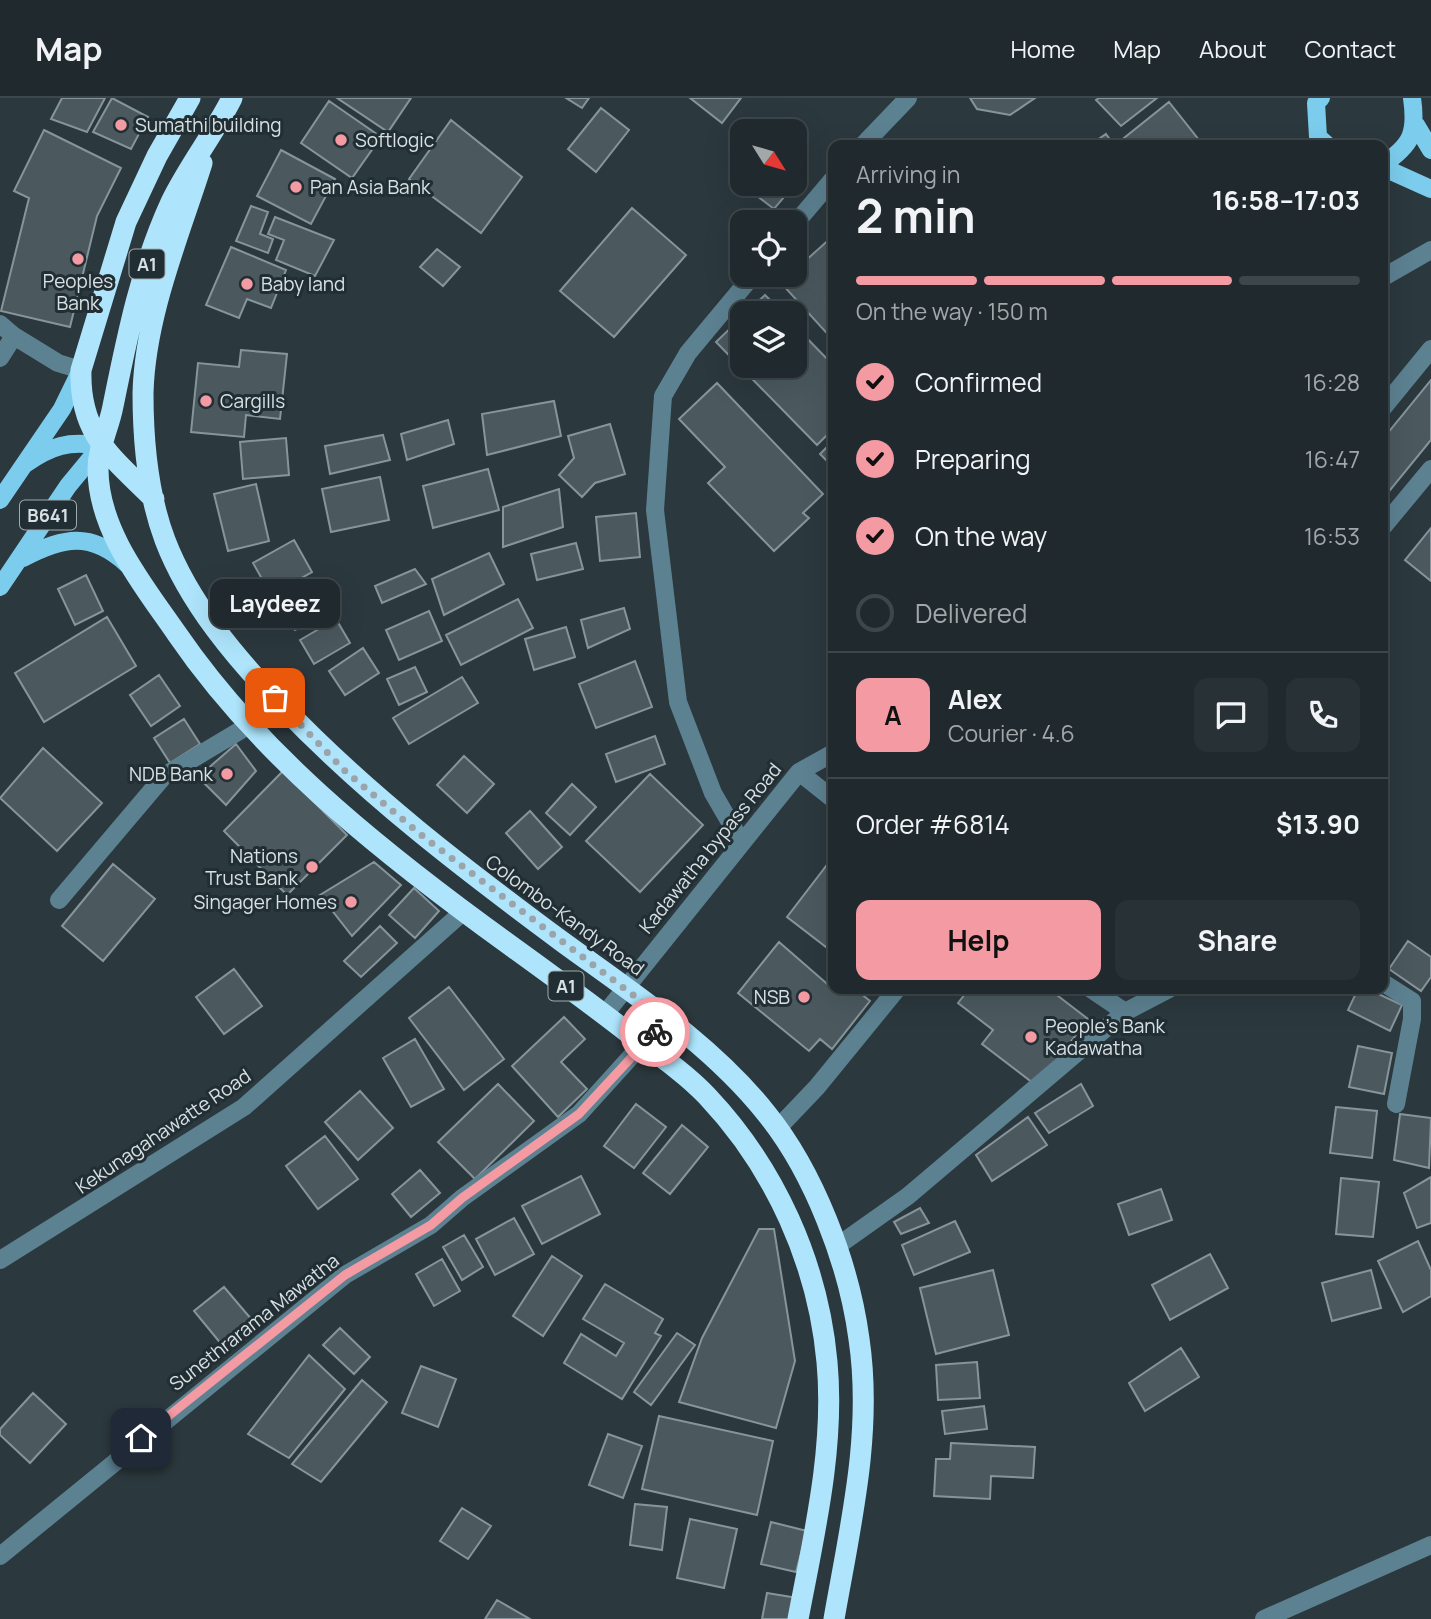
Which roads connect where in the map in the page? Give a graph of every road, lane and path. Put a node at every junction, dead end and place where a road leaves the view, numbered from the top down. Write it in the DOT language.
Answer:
graph roads {
  1 [pos="190,98"];
  2 [pos="232,98"];
  3 [pos="908,98"];
  4 [pos="1412,98"];
  5 [pos="1316,100"];
  6 [pos="1416,125"];
  7 [pos="868,140"];
  8 [pos="1320,140"];
  9 [pos="209,143"];
  10 [pos="1431,150"];
  11 [pos="1388,162"];
  12 [pos="1388,169"];
  13 [pos="828,185"];
  14 [pos="1431,188"];
  15 [pos="807,210"];
  16 [pos="1431,250"];
  17 [pos="1388,275"];
  18 [pos="743,287"];
  19 [pos="0,324"];
  20 [pos="14,336"];
  21 [pos="1431,349"];
  22 [pos="0,358"];
  23 [pos="81,370"];
  24 [pos="1388,402"];
  25 [pos="101,446"];
  26 [pos="25,464"];
  27 [pos="1431,469"];
  28 [pos="154,499"];
  29 [pos="0,500"];
  30 [pos="1388,521"];
  31 [pos="20,559"];
  32 [pos="132,568"];
  33 [pos="0,587"];
  34 [pos="251,724"];
  35 [pos="828,755"];
  36 [pos="799,772"];
  37 [pos="828,795"];
  38 [pos="742,844"];
  39 [pos="59,901"];
  40 [pos="464,911"];
  41 [pos="1388,986"];
  42 [pos="625,987"];
  43 [pos="893,994"];
  44 [pos="1098,994"];
  45 [pos="1154,994"];
  46 [pos="1125,1012"];
  47 [pos="604,1014"];
  48 [pos="665,1019"];
  49 [pos="644,1045"];
  50 [pos="1396,1104"];
  51 [pos="777,1129"];
  52 [pos="836,1247"];
  53 [pos="0,1260"];
  54 [pos="1431,1545"];
  55 [pos="0,1556"];
  56 [pos="798,1619"];
  57 [pos="834,1619"];
  58 [pos="1264,1619"];
  1 -- 23 [label="highway, A1"];
  2 -- 9 [label="highway, A1"];
  3 -- 7 [label="street"];
  4 -- 6 [label="main road"];
  5 -- 8 [label="main road"];
  6 -- 10 [label="main road"];
  6 -- 11 [label="main road"];
  9 -- 25 [label="highway, A1"];
  9 -- 28 [label="highway, A1"];
  12 -- 14 [label="main road"];
  13 -- 15 [label="street"];
  16 -- 17 [label="street"];
  18 -- 38 [label="street"];
  19 -- 20 [label="street"];
  20 -- 22 [label="street"];
  20 -- 23 [label="street"];
  21 -- 24 [label="street"];
  23 -- 25 [label="highway, A1"];
  23 -- 26 [label="main road, B641"];
  25 -- 26 [label="main road"];
  25 -- 28 [label="highway"];
  25 -- 31 [label="main road, B641"];
  25 -- 32 [label="highway, A1"];
  26 -- 29 [label="main road, B641"];
  27 -- 30 [label="street"];
  28 -- 42 [label="highway, Colombo-Kandy Road / A1"];
  31 -- 32 [label="main road"];
  31 -- 33 [label="main road, B641"];
  32 -- 34 [label="highway, A1"];
  34 -- 39 [label="street"];
  34 -- 40 [label="highway, A1"];
  35 -- 36 [label="street, Kadawatha bypass Road"];
  36 -- 37 [label="street"];
  36 -- 38 [label="street, Kadawatha bypass Road"];
  38 -- 42 [label="street, Kadawatha bypass Road"];
  40 -- 47 [label="highway, A1"];
  40 -- 53 [label="street, Kekunagahawatte Road"];
  41 -- 50 [label="street"];
  42 -- 47 [label="street, Kadawatha bypass Road"];
  42 -- 48 [label="highway, Colombo-Kandy Road / A1"];
  43 -- 51 [label="street"];
  44 -- 46 [label="street"];
  45 -- 46 [label="street"];
  46 -- 52 [label="street"];
  47 -- 49 [label="highway, A1"];
  48 -- 49 [label="street, Sunethrarama Mawatha"];
  48 -- 51 [label="highway, Colombo-Kandy Road / A1"];
  49 -- 55 [label="street, Sunethrarama Mawatha"];
  49 -- 56 [label="highway, A1"];
  51 -- 52 [label="highway, Colombo-Kandy Road / A1"];
  52 -- 57 [label="highway, Colombo-Kandy Road / A1"];
  54 -- 58 [label="street"];
}
